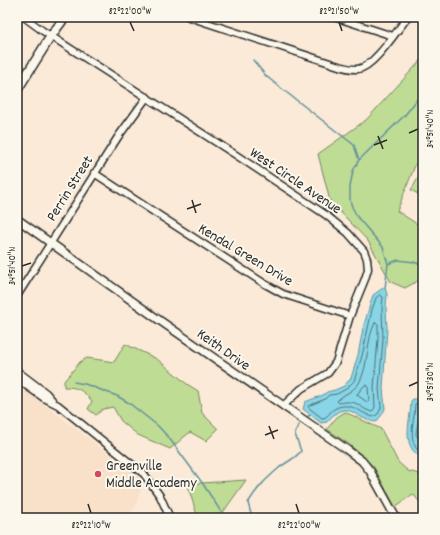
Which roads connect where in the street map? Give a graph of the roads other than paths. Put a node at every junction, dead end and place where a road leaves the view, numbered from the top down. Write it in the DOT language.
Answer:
graph roads {
  1 [pos="24,17"];
  2 [pos="65,17"];
  3 [pos="189,17"];
  4 [pos="334,17"];
  5 [pos="408,17"];
  6 [pos="51,36"];
  7 [pos="393,36"];
  8 [pos="17,90"];
  9 [pos="147,97"];
  10 [pos="94,173"];
  11 [pos="17,219"];
  12 [pos="50,243"];
  13 [pos="17,296"];
  14 [pos="350,316"];
  15 [pos="17,371"];
  16 [pos="17,379"];
  17 [pos="53,402"];
  18 [pos="283,406"];
  19 [pos="170,518"];
  20 [pos="396,518"];
  1 -- 6 [label="street, West Circle Avenue"];
  2 -- 6 [label="main road"];
  3 -- 7 [label="street"];
  4 -- 7 [label="street"];
  5 -- 7 [label="street"];
  6 -- 8 [label="main road"];
  6 -- 9 [label="street, West Circle Avenue"];
  9 -- 10 [label="street, Perrin Street"];
  9 -- 14 [label="street, West Circle Avenue"];
  10 -- 12 [label="street, Perrin Street"];
  10 -- 14 [label="street, Kendal Green Drive"];
  11 -- 12 [label="street, Keith Drive"];
  12 -- 13 [label="street, Perrin Street"];
  12 -- 18 [label="street, Keith Drive"];
  14 -- 18 [label="street, West Circle Avenue"];
  15 -- 17 [label="street"];
  16 -- 17 [label="street"];
  17 -- 19 [label="street"];
  18 -- 20 [label="street, Keith Drive"];
}
